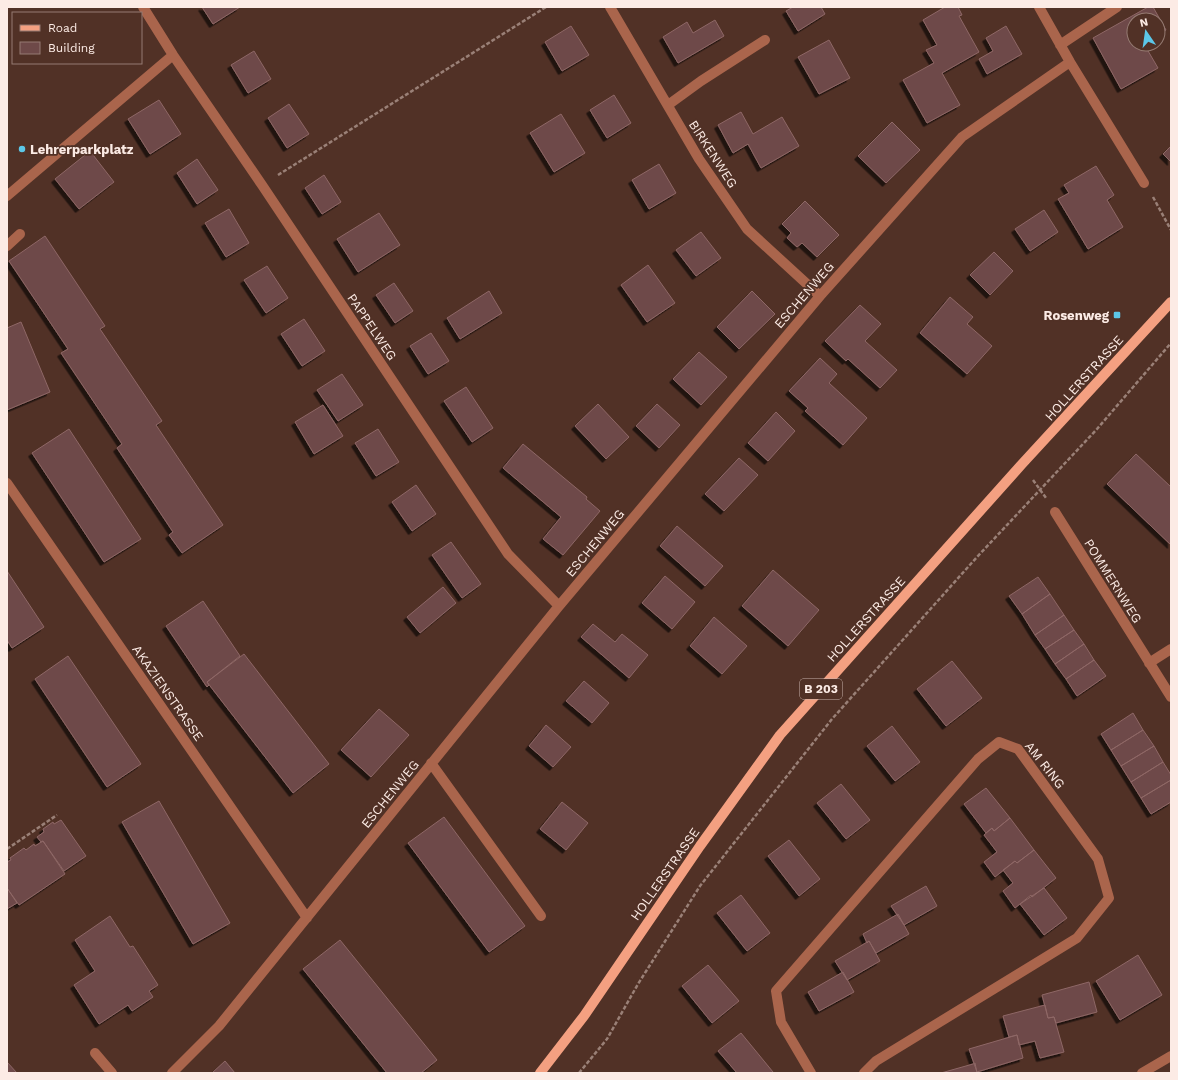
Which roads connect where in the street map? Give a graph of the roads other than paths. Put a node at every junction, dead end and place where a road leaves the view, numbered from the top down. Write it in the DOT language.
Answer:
graph roads {
  1 [pos="143,7"];
  2 [pos="610,7"];
  3 [pos="1039,7"];
  4 [pos="1117,7"];
  5 [pos="766,40"];
  6 [pos="1060,45"];
  7 [pos="173,55"];
  8 [pos="1070,62"];
  9 [pos="668,105"];
  10 [pos="1144,183"];
  11 [pos="7,196"];
  12 [pos="20,234"];
  13 [pos="7,246"];
  14 [pos="820,296"];
  15 [pos="1171,302"];
  16 [pos="7,483"];
  17 [pos="1055,512"];
  18 [pos="559,606"];
  19 [pos="1171,650"];
  20 [pos="1149,663"];
  21 [pos="1171,697"];
  22 [pos="431,763"];
  23 [pos="541,916"];
  24 [pos="307,918"];
  25 [pos="95,1053"];
  26 [pos="1171,1056"];
  27 [pos="112,1073"];
  28 [pos="172,1073"];
  29 [pos="540,1073"];
  30 [pos="811,1073"];
  31 [pos="864,1073"];
  32 [pos="1142,1073"];
  1 -- 7 [label="street, PAPPELWEG"];
  2 -- 9 [label="street, BIRKENWEG"];
  3 -- 6 [label="street"];
  4 -- 6 [label="street"];
  5 -- 9 [label="street"];
  6 -- 8 [label="street"];
  7 -- 11 [label="street"];
  7 -- 18 [label="street, PAPPELWEG"];
  8 -- 10 [label="street"];
  8 -- 14 [label="street, ESCHENWEG"];
  9 -- 14 [label="street, BIRKENWEG"];
  12 -- 13 [label="street"];
  14 -- 18 [label="street, ESCHENWEG"];
  15 -- 29 [label="main road, HOLLERSTRASSE / B 203"];
  16 -- 24 [label="street, AKAZIENSTRASSE"];
  17 -- 20 [label="street, POMMERNWEG"];
  18 -- 22 [label="street, ESCHENWEG"];
  19 -- 20 [label="street"];
  20 -- 21 [label="street, POMMERNWEG"];
  22 -- 23 [label="street"];
  22 -- 24 [label="street, ESCHENWEG"];
  24 -- 28 [label="street, ESCHENWEG"];
  25 -- 27 [label="street"];
  26 -- 32 [label="street"];
  30 -- 31 [label="street, AM RING"];
}
